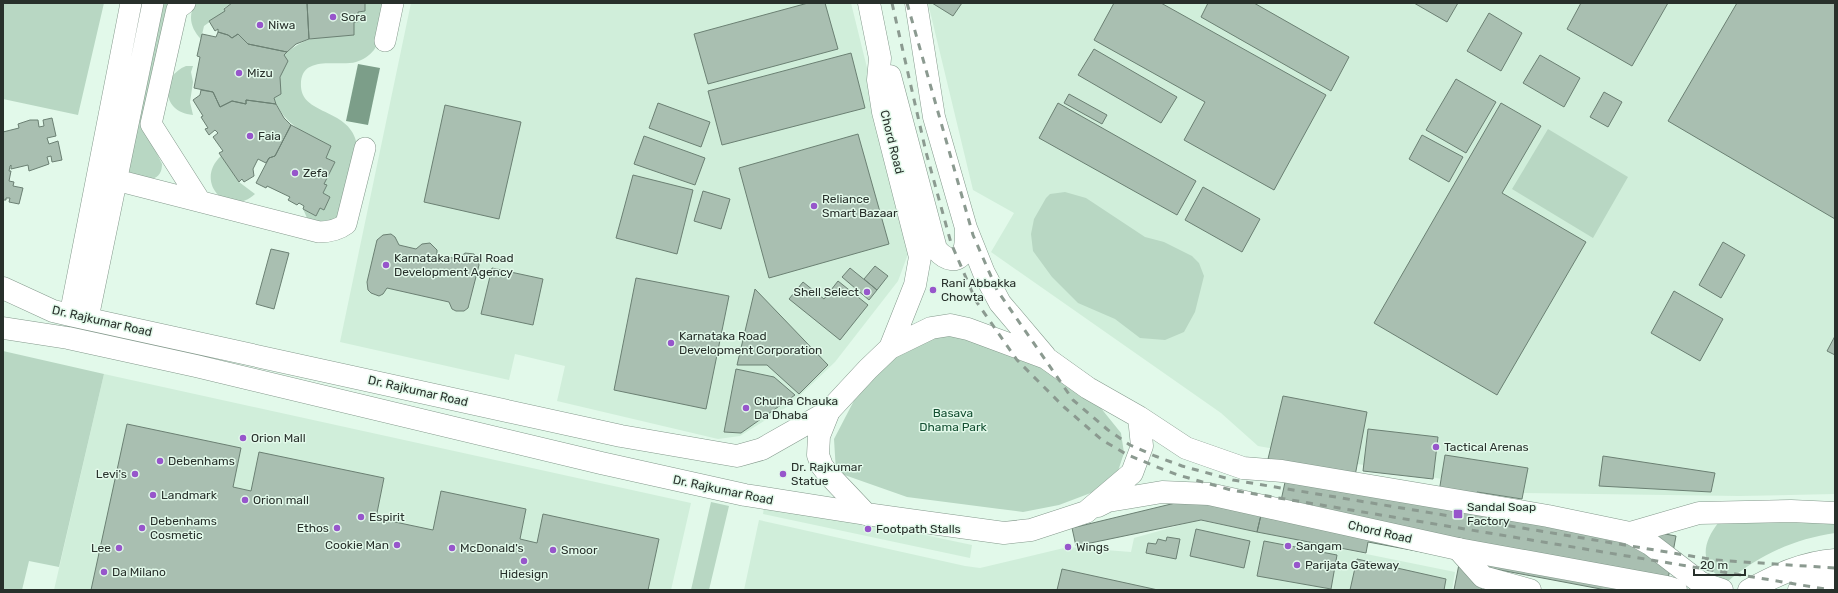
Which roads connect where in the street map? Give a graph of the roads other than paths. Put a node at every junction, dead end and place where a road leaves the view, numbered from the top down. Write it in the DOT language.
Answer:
graph roads {
  1 [pos="131,3"];
  2 [pos="153,3"];
  3 [pos="185,3"];
  4 [pos="393,3"];
  5 [pos="869,3"];
  6 [pos="916,3"];
  7 [pos="385,41"];
  8 [pos="880,58"];
  9 [pos="365,148"];
  10 [pos="116,180"];
  11 [pos="200,201"];
  12 [pos="966,228"];
  13 [pos="3,288"];
  14 [pos="3,313"];
  15 [pos="79,316"];
  16 [pos="3,328"];
  17 [pos="68,338"];
  18 [pos="890,348"];
  19 [pos="1046,358"];
  20 [pos="829,411"];
  21 [pos="1139,417"];
  22 [pos="1086,512"];
  23 [pos="1835,513"];
  24 [pos="866,514"];
  25 [pos="1630,533"];
  26 [pos="1458,549"];
  27 [pos="1835,560"];
  28 [pos="1835,578"];
  29 [pos="1530,590"];
  30 [pos="1676,590"];
  31 [pos="1722,590"];
  32 [pos="1750,590"];
  33 [pos="1799,590"];
  1 -- 15 [label="street"];
  2 -- 10 [label="street"];
  3 -- 11 [label="street"];
  4 -- 7 [label="street"];
  5 -- 8 [label="main road, Chord Road"];
  6 -- 12 [label="main road"];
  8 -- 12 [label="main road"];
  8 -- 18 [label="main road, Chord Road"];
  9 -- 11 [label="street"];
  10 -- 11 [label="street"];
  10 -- 15 [label="street"];
  12 -- 19 [label="main road"];
  13 -- 15 [label="main road, Dr. Rajkumar Road"];
  14 -- 17 [label="main road"];
  15 -- 20 [label="main road, Dr. Rajkumar Road"];
  16 -- 17 [label="main road"];
  17 -- 24 [label="main road, Dr. Rajkumar Road"];
  18 -- 19 [label="main road"];
  18 -- 20 [label="main road"];
  19 -- 21 [label="main road"];
  20 -- 24 [label="main road"];
  21 -- 22 [label="main road"];
  21 -- 25 [label="main road"];
  22 -- 24 [label="main road, Dr. Rajkumar Road"];
  22 -- 26 [label="main road, Chord Road"];
  23 -- 25 [label="main road"];
  25 -- 31 [label="main road"];
  26 -- 29 [label="main road"];
  26 -- 30 [label="main road, Chord Road"];
  27 -- 32 [label="main road"];
  28 -- 33 [label="main road"];
}
